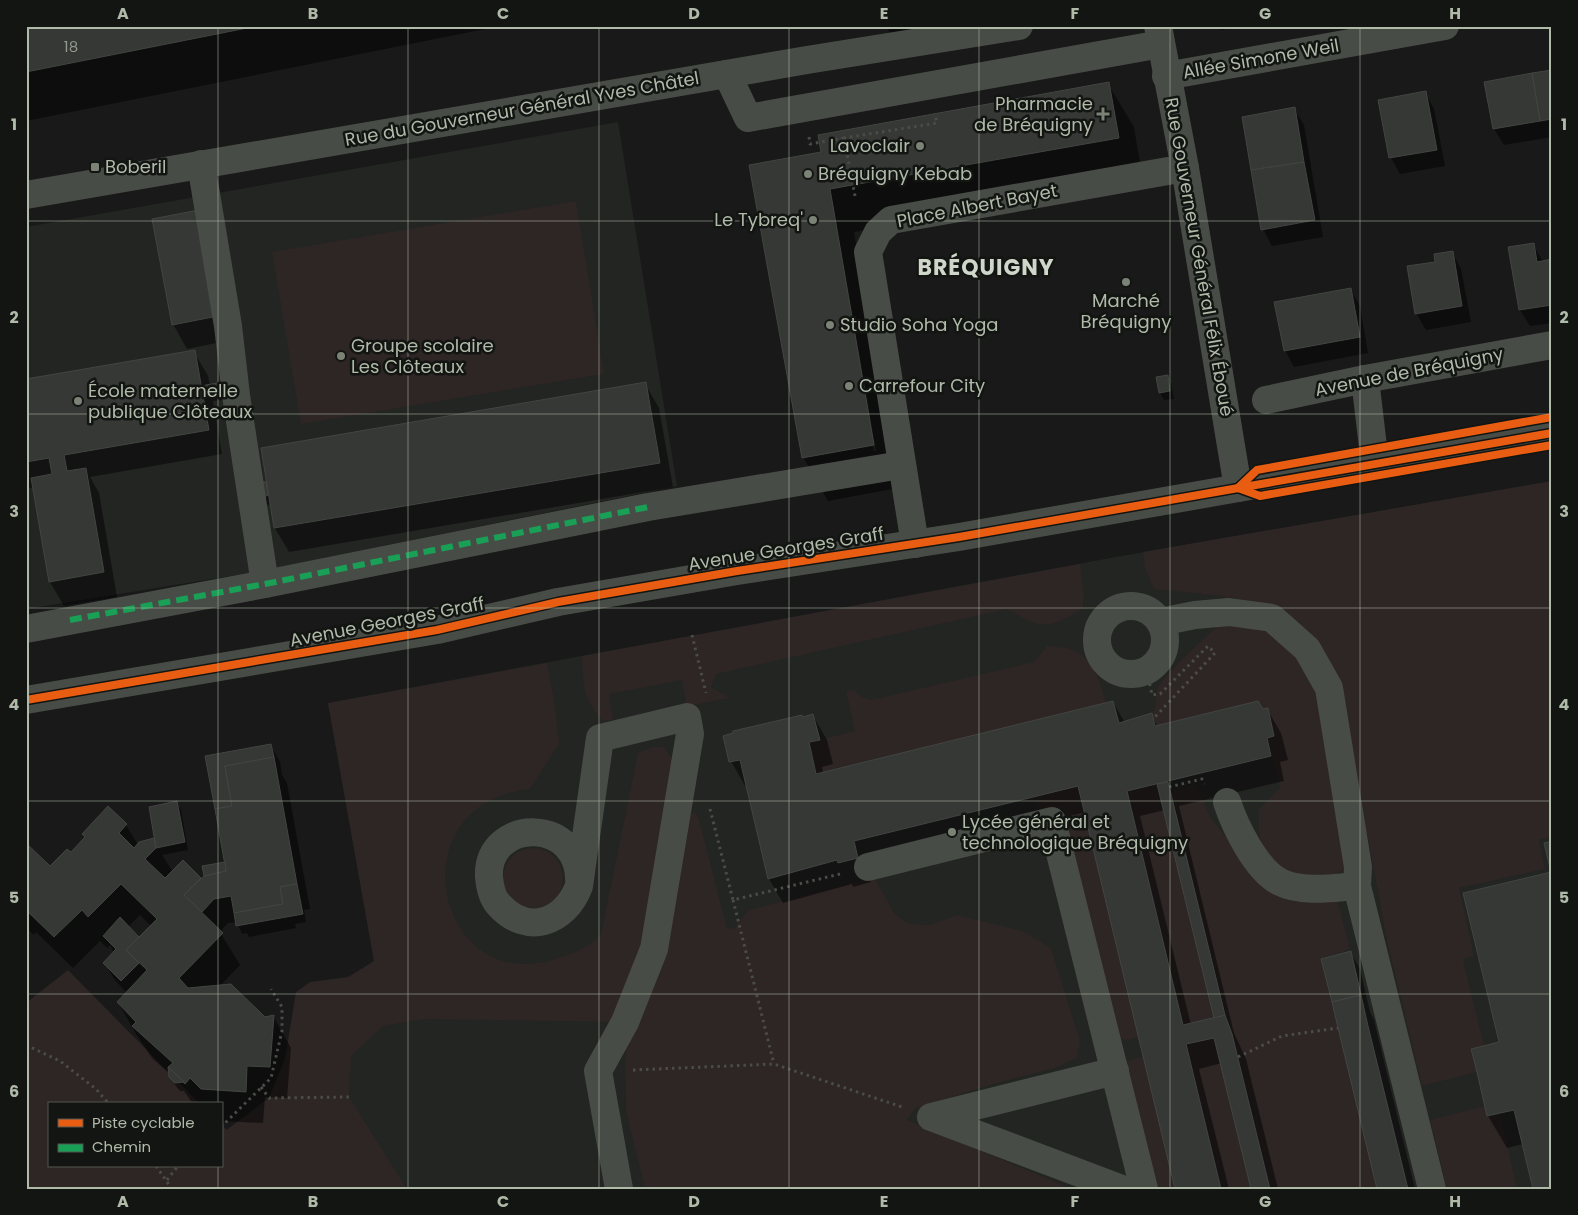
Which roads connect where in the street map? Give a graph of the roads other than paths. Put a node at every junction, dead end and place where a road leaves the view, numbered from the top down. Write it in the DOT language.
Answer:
graph roads {
  1 [pos="1019,26"];
  2 [pos="1445,26"];
  3 [pos="1160,35"];
  4 [pos="727,74"];
  5 [pos="1166,76"];
  6 [pos="201,164"];
  7 [pos="1185,168"];
  8 [pos="26,195"];
  9 [pos="1552,345"];
  10 [pos="1366,379"];
  11 [pos="1266,400"];
  12 [pos="1552,433"];
  13 [pos="1375,464"];
  14 [pos="901,465"];
  15 [pos="1238,488"];
  16 [pos="915,544"];
  17 [pos="265,584"];
  18 [pos="1160,622"];
  19 [pos="26,629"];
  20 [pos="26,700"];
  21 [pos="1227,802"];
  22 [pos="868,867"];
  23 [pos="579,886"];
  24 [pos="1357,886"];
  25 [pos="1115,1071"];
  26 [pos="619,1189"];
  27 [pos="1122,1189"];
  28 [pos="1144,1189"];
  29 [pos="1432,1189"];
  1 -- 4 [label="street, Rue du Gouverneur Général Yves Châtel"];
  2 -- 5 [label="street, Allée Simone Weil"];
  3 -- 4 [label="street"];
  3 -- 5 [label="street, Rue Gouverneur Général Félix Éboué"];
  4 -- 6 [label="street, Rue du Gouverneur Général Yves Châtel"];
  5 -- 7 [label="street, Rue Gouverneur Général Félix Éboué"];
  6 -- 8 [label="street, Rue du Gouverneur Général Yves Châtel"];
  6 -- 17 [label="street"];
  7 -- 14 [label="street, Place Albert Bayet"];
  7 -- 15 [label="street, Rue Gouverneur Général Félix Éboué"];
  9 -- 10 [label="street, Avenue de Bréquigny"];
  10 -- 11 [label="street, Avenue de Bréquigny"];
  10 -- 13 [label="street"];
  12 -- 13 [label="street, Avenue Georges Graff"];
  13 -- 15 [label="street, Avenue Georges Graff"];
  14 -- 16 [label="street, Place Albert Bayet"];
  14 -- 17 [label="street"];
  15 -- 16 [label="street, Avenue Georges Graff"];
  16 -- 20 [label="street, Avenue Georges Graff"];
  17 -- 19 [label="street"];
  18 -- 18 [label="street"];
  18 -- 24 [label="street"];
  21 -- 24 [label="street"];
  22 -- 25 [label="street"];
  23 -- 26 [label="street"];
  24 -- 29 [label="street"];
  25 -- 27 [label="street"];
  25 -- 28 [label="street"];
}
